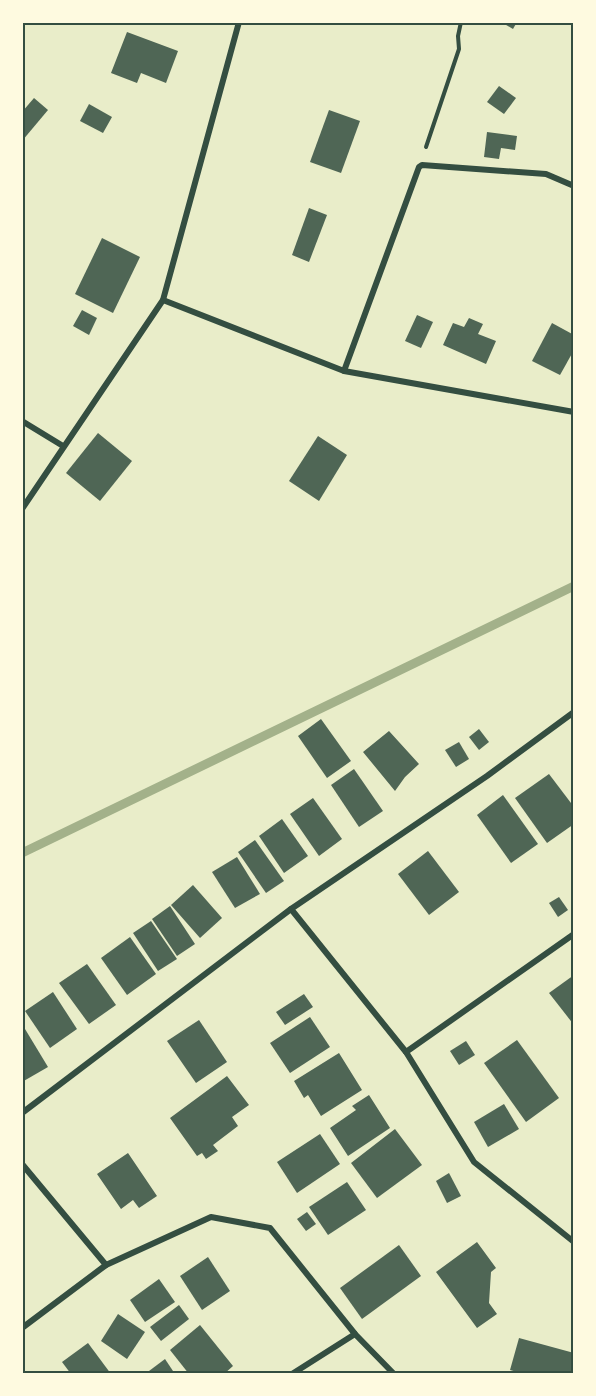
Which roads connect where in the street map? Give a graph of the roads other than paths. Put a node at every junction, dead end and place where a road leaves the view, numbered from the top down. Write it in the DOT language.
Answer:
graph roads {
  1 [pos="239,22"];
  2 [pos="573,186"];
  3 [pos="163,300"];
  4 [pos="344,371"];
  5 [pos="573,412"];
  6 [pos="22,421"];
  7 [pos="63,446"];
  8 [pos="22,509"];
  9 [pos="573,712"];
  10 [pos="291,909"];
  11 [pos="573,934"];
  12 [pos="406,1052"];
  13 [pos="22,1113"];
  14 [pos="22,1164"];
  15 [pos="573,1242"];
  16 [pos="106,1264"];
  17 [pos="22,1328"];
  18 [pos="356,1334"];
  19 [pos="292,1374"];
  20 [pos="394,1374"];
  1 -- 3 [label="street"];
  2 -- 4 [label="street"];
  3 -- 4 [label="street"];
  3 -- 7 [label="street"];
  4 -- 5 [label="street"];
  6 -- 7 [label="street"];
  7 -- 8 [label="street"];
  9 -- 10 [label="street"];
  10 -- 12 [label="street"];
  10 -- 13 [label="street"];
  11 -- 12 [label="street"];
  12 -- 15 [label="street"];
  14 -- 16 [label="street"];
  16 -- 17 [label="street"];
  16 -- 18 [label="street"];
  18 -- 19 [label="street"];
  18 -- 20 [label="street"];
}
